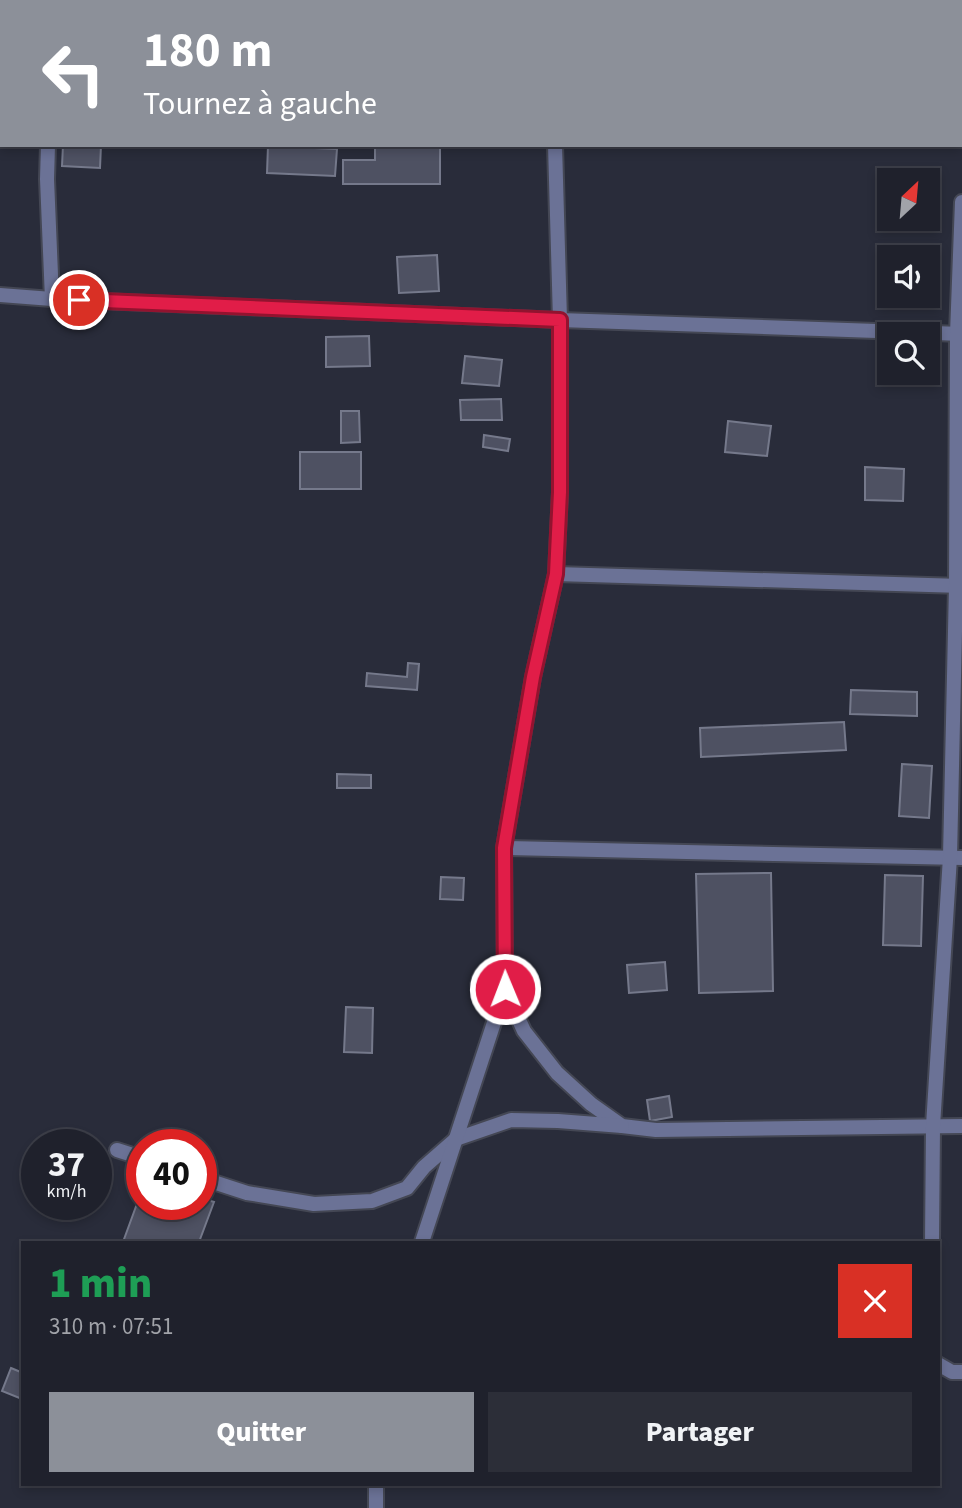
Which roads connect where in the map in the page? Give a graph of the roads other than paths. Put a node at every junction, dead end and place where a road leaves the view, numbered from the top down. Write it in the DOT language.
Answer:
graph roads {
  1 [pos="48,147"];
  2 [pos="555,147"];
  3 [pos="962,202"];
  4 [pos="0,295"];
  5 [pos="52,299"];
  6 [pos="560,320"];
  7 [pos="960,334"];
  8 [pos="556,574"];
  9 [pos="959,586"];
  10 [pos="504,848"];
  11 [pos="956,858"];
  12 [pos="505,989"];
  13 [pos="622,1126"];
  14 [pos="933,1126"];
  15 [pos="962,1126"];
  16 [pos="456,1139"];
  17 [pos="117,1150"];
  18 [pos="126,1153"];
  19 [pos="217,1184"];
  20 [pos="422,1241"];
  21 [pos="933,1241"];
  22 [pos="940,1365"];
  23 [pos="962,1372"];
  24 [pos="376,1486"];
  25 [pos="376,1508"];
  1 -- 5 [label="street"];
  2 -- 6 [label="street"];
  3 -- 7 [label="street"];
  4 -- 5 [label="street"];
  5 -- 6 [label="street"];
  6 -- 7 [label="street"];
  6 -- 8 [label="street"];
  7 -- 9 [label="street"];
  8 -- 9 [label="street"];
  8 -- 10 [label="street"];
  9 -- 11 [label="street"];
  10 -- 11 [label="street"];
  10 -- 12 [label="street"];
  11 -- 14 [label="street"];
  12 -- 13 [label="street"];
  12 -- 16 [label="street"];
  13 -- 14 [label="street"];
  13 -- 16 [label="street"];
  14 -- 15 [label="street"];
  14 -- 21 [label="street"];
  16 -- 19 [label="street"];
  16 -- 20 [label="street"];
  17 -- 18 [label="street"];
  22 -- 23 [label="street"];
  24 -- 25 [label="street"];
}
